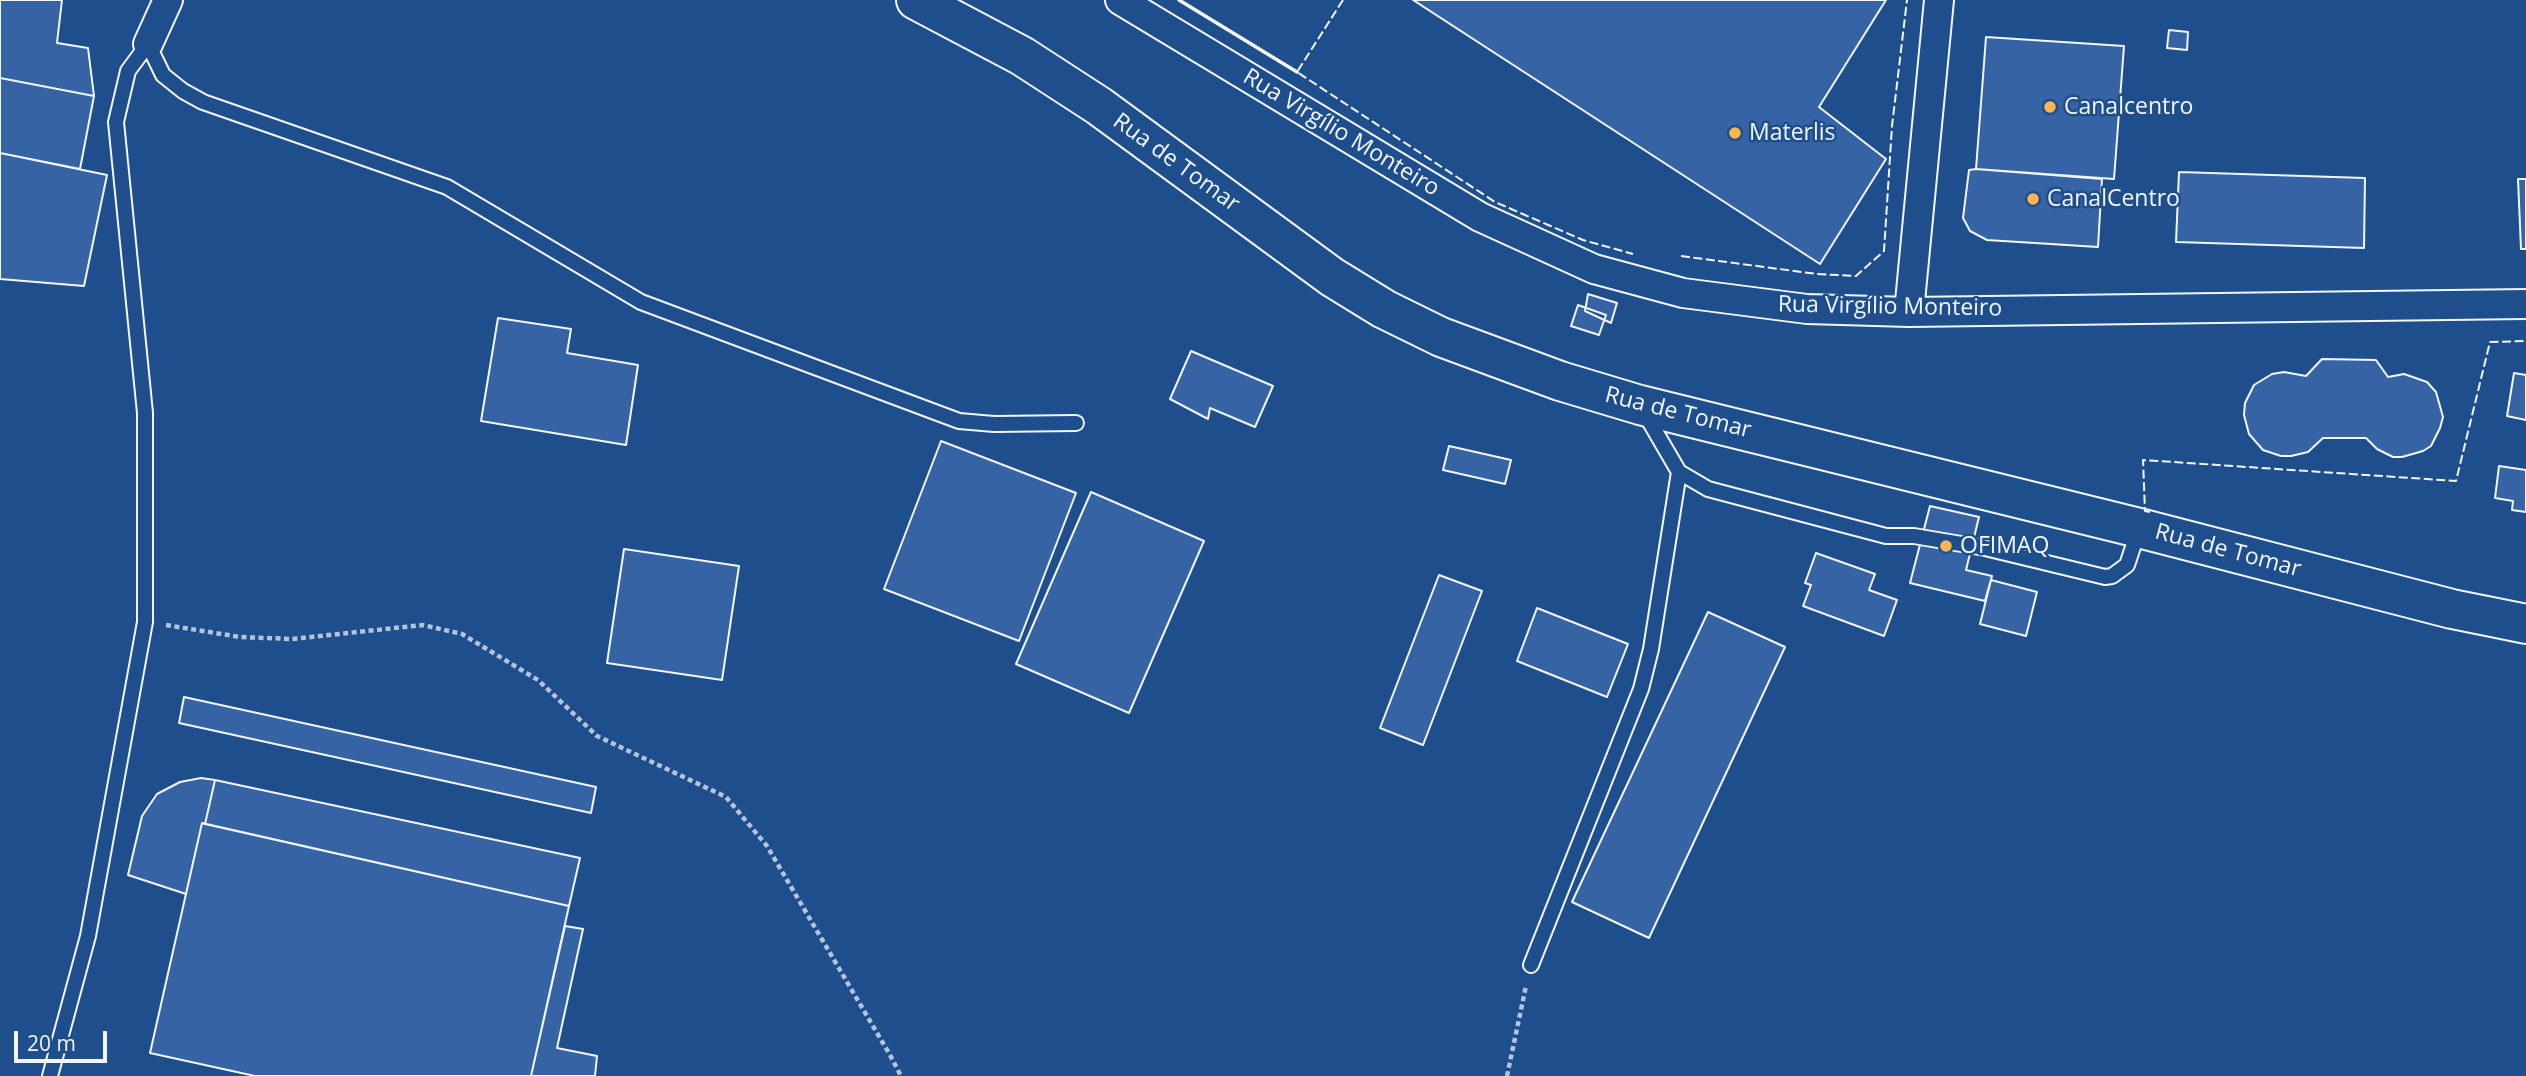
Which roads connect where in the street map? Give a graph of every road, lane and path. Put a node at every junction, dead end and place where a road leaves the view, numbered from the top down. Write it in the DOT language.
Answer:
graph roads {
  1 [pos="168,0"];
  2 [pos="916,0"];
  3 [pos="1120,0"];
  4 [pos="1939,0"];
  5 [pos="148,44"];
  6 [pos="2526,304"];
  7 [pos="1909,312"];
  8 [pos="1640,405"];
  9 [pos="1076,423"];
  10 [pos="1679,472"];
  11 [pos="2139,528"];
  12 [pos="145,622"];
  13 [pos="2526,624"];
  14 [pos="1531,965"];
  15 [pos="50,1076"];
  16 [pos="901,1076"];
  17 [pos="1507,1076"];
  1 -- 5 [label="street"];
  2 -- 8 [label="main road, Rua de Tomar"];
  3 -- 7 [label="street, Rua Virgílio Monteiro"];
  4 -- 7 [label="street"];
  5 -- 9 [label="lane"];
  5 -- 12 [label="lane"];
  6 -- 7 [label="street, Rua Virgílio Monteiro"];
  8 -- 10 [label="lane"];
  8 -- 11 [label="main road, Rua de Tomar"];
  10 -- 11 [label="lane"];
  10 -- 14 [label="lane"];
  11 -- 13 [label="main road, Rua de Tomar"];
  12 -- 15 [label="lane"];
  12 -- 16 [label="path"];
  14 -- 17 [label="path"];
}
